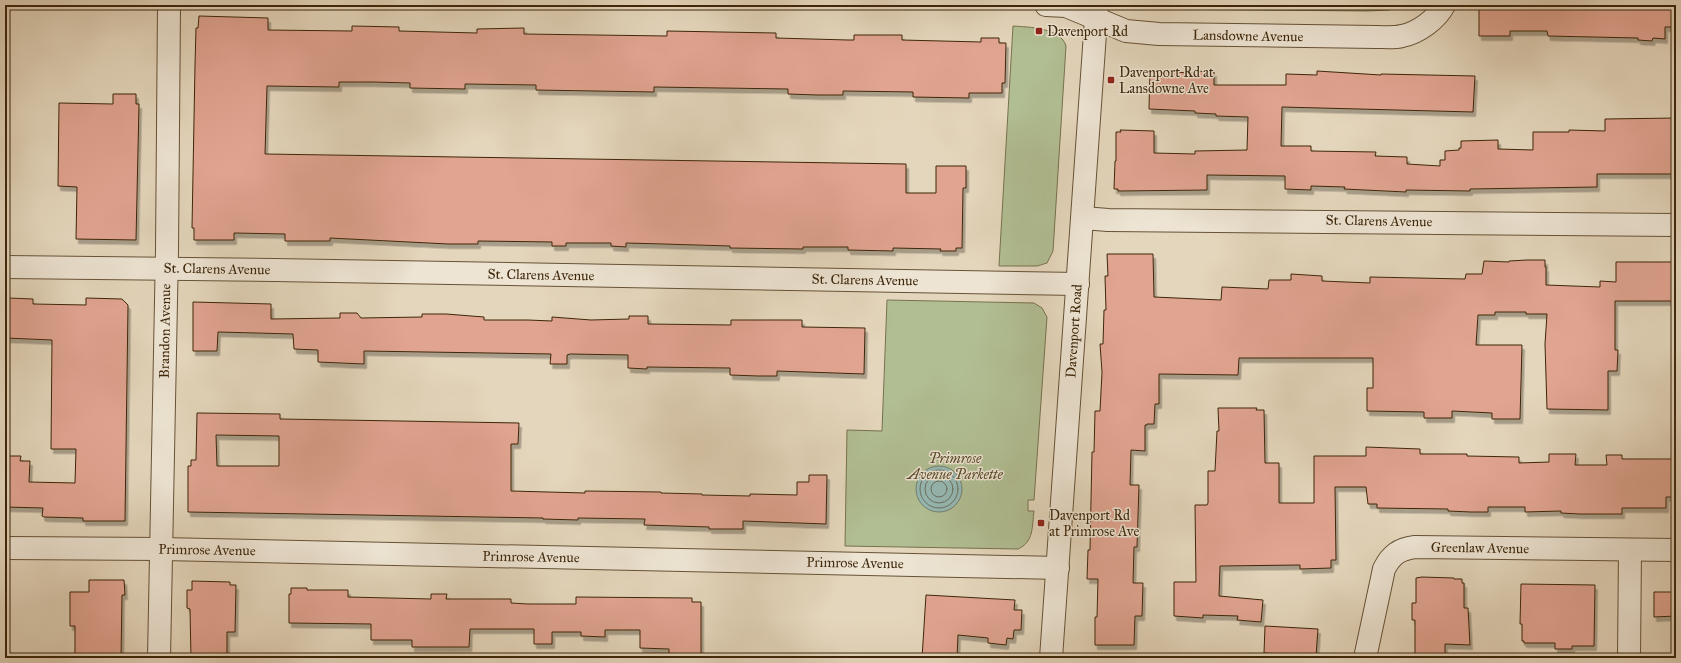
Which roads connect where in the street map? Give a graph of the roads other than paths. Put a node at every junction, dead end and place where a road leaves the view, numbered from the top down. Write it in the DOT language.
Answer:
graph roads {
  1 [pos="169,5"];
  2 [pos="1046,5"];
  3 [pos="1444,5"];
  4 [pos="1097,12"];
  5 [pos="1083,218"];
  6 [pos="1676,225"];
  7 [pos="5,267"];
  8 [pos="166,268"];
  9 [pos="1078,284"];
  10 [pos="5,548"];
  11 [pos="162,549"];
  12 [pos="1630,550"];
  13 [pos="1676,550"];
  14 [pos="1058,568"];
  15 [pos="159,658"];
  16 [pos="1052,658"];
  17 [pos="1365,658"];
  18 [pos="1629,658"];
  1 -- 8 [label="street, Brandon Avenue"];
  2 -- 4 [label="street, Lansdowne Avenue"];
  3 -- 4 [label="street, Lansdowne Avenue"];
  4 -- 5 [label="street, Davenport Road"];
  5 -- 6 [label="street, St. Clarens Avenue"];
  5 -- 9 [label="street, Davenport Road"];
  7 -- 8 [label="street, St. Clarens Avenue"];
  8 -- 9 [label="street, St. Clarens Avenue"];
  8 -- 11 [label="street, Brandon Avenue"];
  9 -- 14 [label="street, Davenport Road"];
  10 -- 11 [label="street, Primrose Avenue"];
  11 -- 14 [label="street, Primrose Avenue"];
  11 -- 15 [label="street, Brandon Avenue"];
  12 -- 13 [label="street, Greenlaw Avenue"];
  12 -- 17 [label="street, Greenlaw Avenue"];
  12 -- 18 [label="street"];
  14 -- 16 [label="street, Davenport Road"];
}
